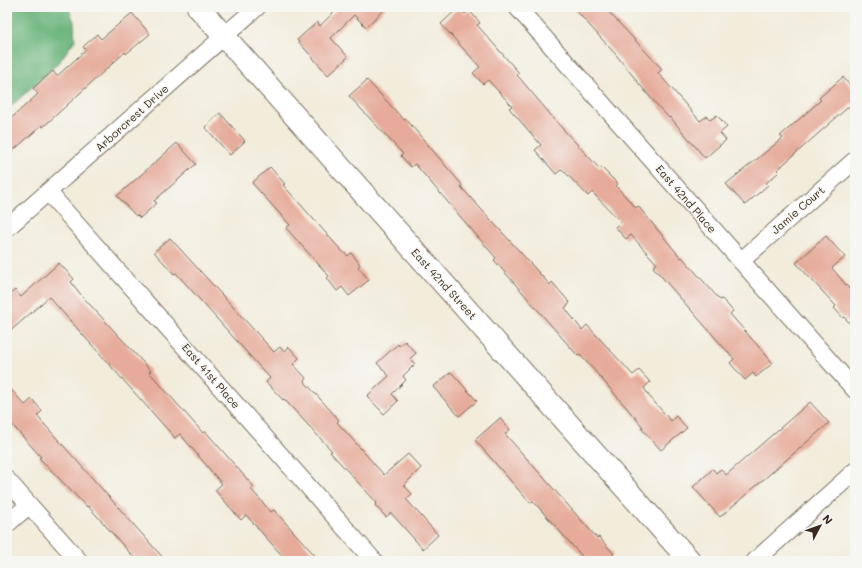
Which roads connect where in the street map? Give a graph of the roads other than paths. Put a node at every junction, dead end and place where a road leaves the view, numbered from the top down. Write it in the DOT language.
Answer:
graph roads {
  1 [pos="198,7"];
  2 [pos="257,7"];
  3 [pos="517,7"];
  4 [pos="224,36"];
  5 [pos="855,160"];
  6 [pos="48,192"];
  7 [pos="7,228"];
  8 [pos="741,261"];
  9 [pos="855,390"];
  10 [pos="855,471"];
  11 [pos="7,480"];
  12 [pos="29,505"];
  13 [pos="7,524"];
  14 [pos="79,561"];
  15 [pos="374,561"];
  16 [pos="690,561"];
  17 [pos="755,561"];
  1 -- 4 [label="street, East 42nd Street"];
  2 -- 4 [label="street, Arborcrest Drive"];
  3 -- 8 [label="street, East 42nd Place"];
  4 -- 6 [label="street, Arborcrest Drive"];
  4 -- 16 [label="street, East 42nd Street"];
  5 -- 8 [label="street, Jamie Court"];
  6 -- 7 [label="street, Arborcrest Drive"];
  6 -- 15 [label="street, East 41st Place"];
  8 -- 9 [label="street, East 42nd Place"];
  10 -- 17 [label="street"];
  11 -- 12 [label="street"];
  12 -- 13 [label="street"];
  12 -- 14 [label="street"];
}
